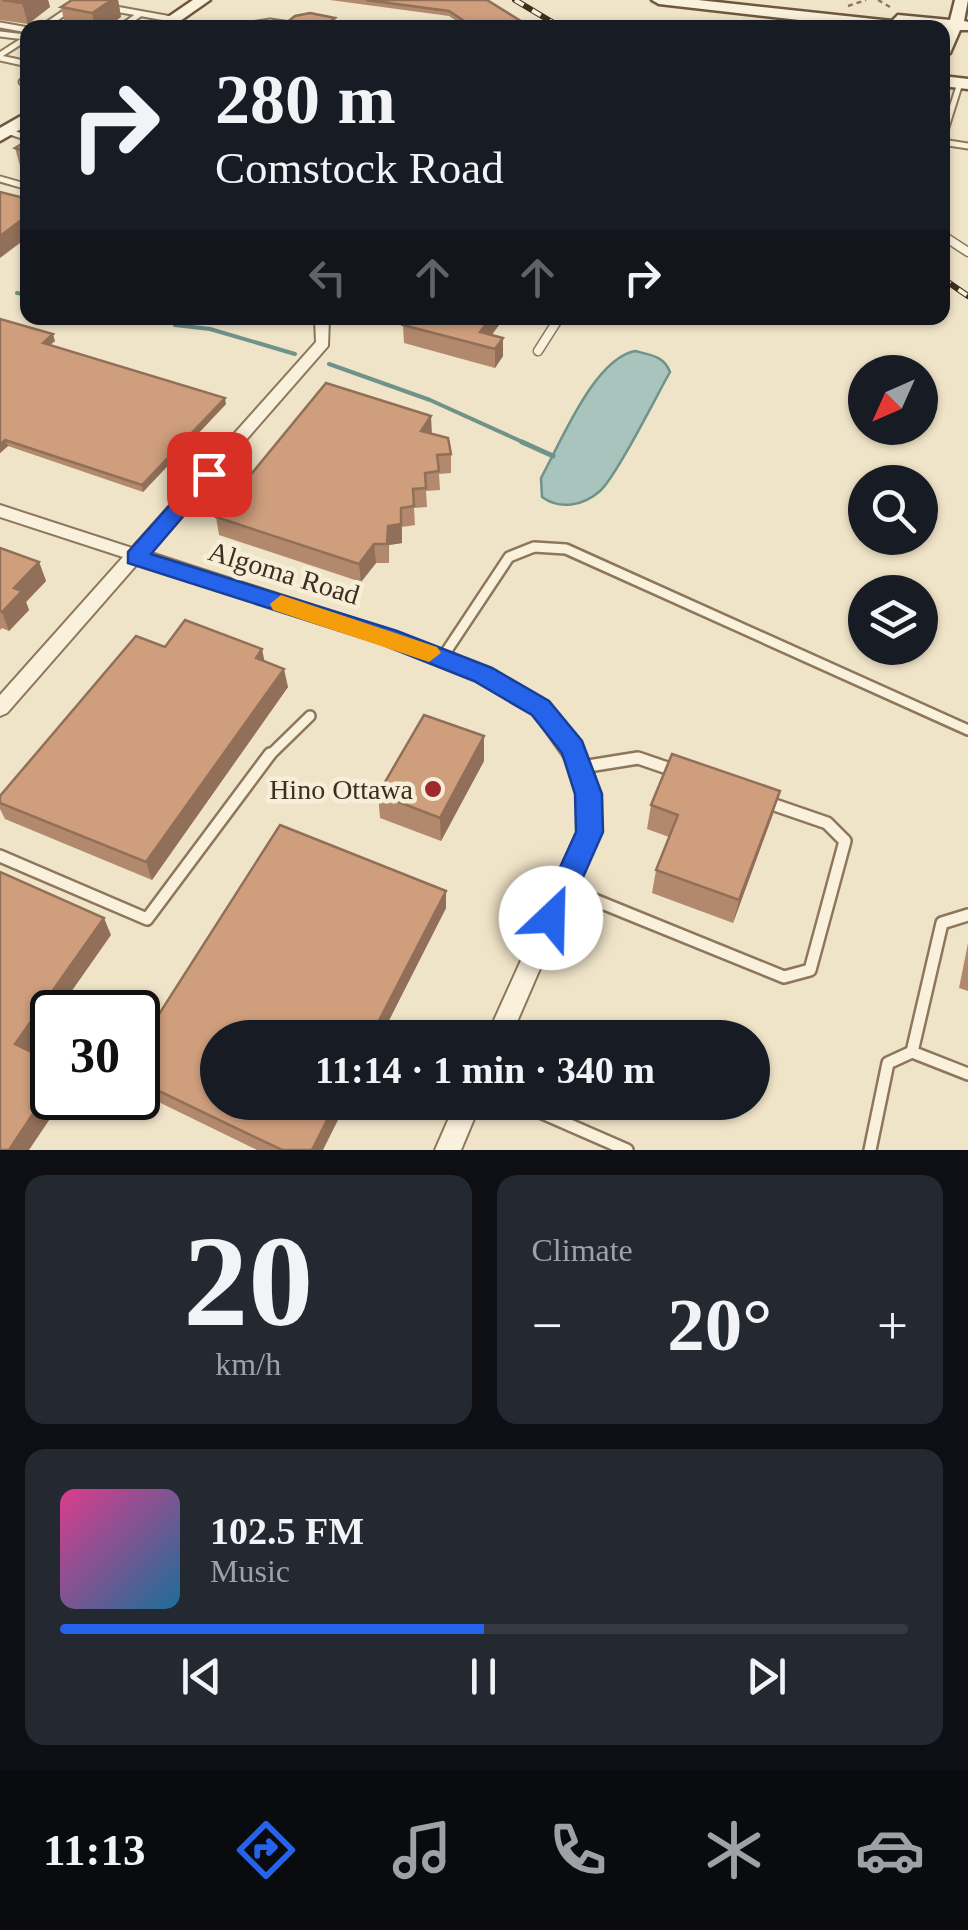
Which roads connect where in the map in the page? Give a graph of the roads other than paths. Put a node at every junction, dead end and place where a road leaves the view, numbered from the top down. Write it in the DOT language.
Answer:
graph roads {
  1 [pos="68,0"];
  2 [pos="203,0"];
  3 [pos="659,0"];
  4 [pos="719,0"];
  5 [pos="97,6"];
  6 [pos="140,14"];
  7 [pos="177,14"];
  8 [pos="54,20"];
  9 [pos="131,20"];
  10 [pos="886,20"];
  11 [pos="889,20"];
  12 [pos="905,20"];
  13 [pos="956,20"];
  14 [pos="957,86"];
  15 [pos="950,112"];
  16 [pos="322,325"];
  17 [pos="555,325"];
  18 [pos="538,351"];
  19 [pos="209,474"];
  20 [pos="244,486"];
  21 [pos="0,511"];
  22 [pos="136,558"];
  23 [pos="442,658"];
  24 [pos="0,708"];
  25 [pos="310,716"];
  26 [pos="968,730"];
  27 [pos="582,767"];
  28 [pos="695,777"];
  29 [pos="752,796"];
  30 [pos="0,856"];
  31 [pos="565,888"];
  32 [pos="968,914"];
  33 [pos="506,1020"];
  34 [pos="912,1052"];
  35 [pos="968,1074"];
  36 [pos="461,1120"];
  37 [pos="558,1120"];
  38 [pos="448,1150"];
  39 [pos="626,1150"];
  40 [pos="870,1150"];
  1 -- 8 [label="lane"];
  2 -- 7 [label="main road"];
  3 -- 10 [label="main road"];
  4 -- 11 [label="main road"];
  5 -- 6 [label="lane"];
  6 -- 7 [label="lane"];
  6 -- 9 [label="lane"];
  12 -- 13 [label="main road"];
  14 -- 15 [label="lane"];
  16 -- 19 [label="street"];
  17 -- 18 [label="lane"];
  19 -- 20 [label="lane"];
  19 -- 22 [label="street"];
  21 -- 22 [label="street, Algoma Road"];
  22 -- 23 [label="street, Algoma Road"];
  22 -- 24 [label="street"];
  23 -- 26 [label="lane"];
  23 -- 27 [label="street, Algoma Road"];
  25 -- 30 [label="lane"];
  27 -- 28 [label="lane"];
  27 -- 31 [label="street, Algoma Road"];
  29 -- 31 [label="lane"];
  31 -- 33 [label="street, Algoma Road"];
  32 -- 34 [label="lane"];
  34 -- 35 [label="lane"];
  34 -- 40 [label="lane"];
  36 -- 38 [label="street"];
  37 -- 39 [label="lane"];
}
